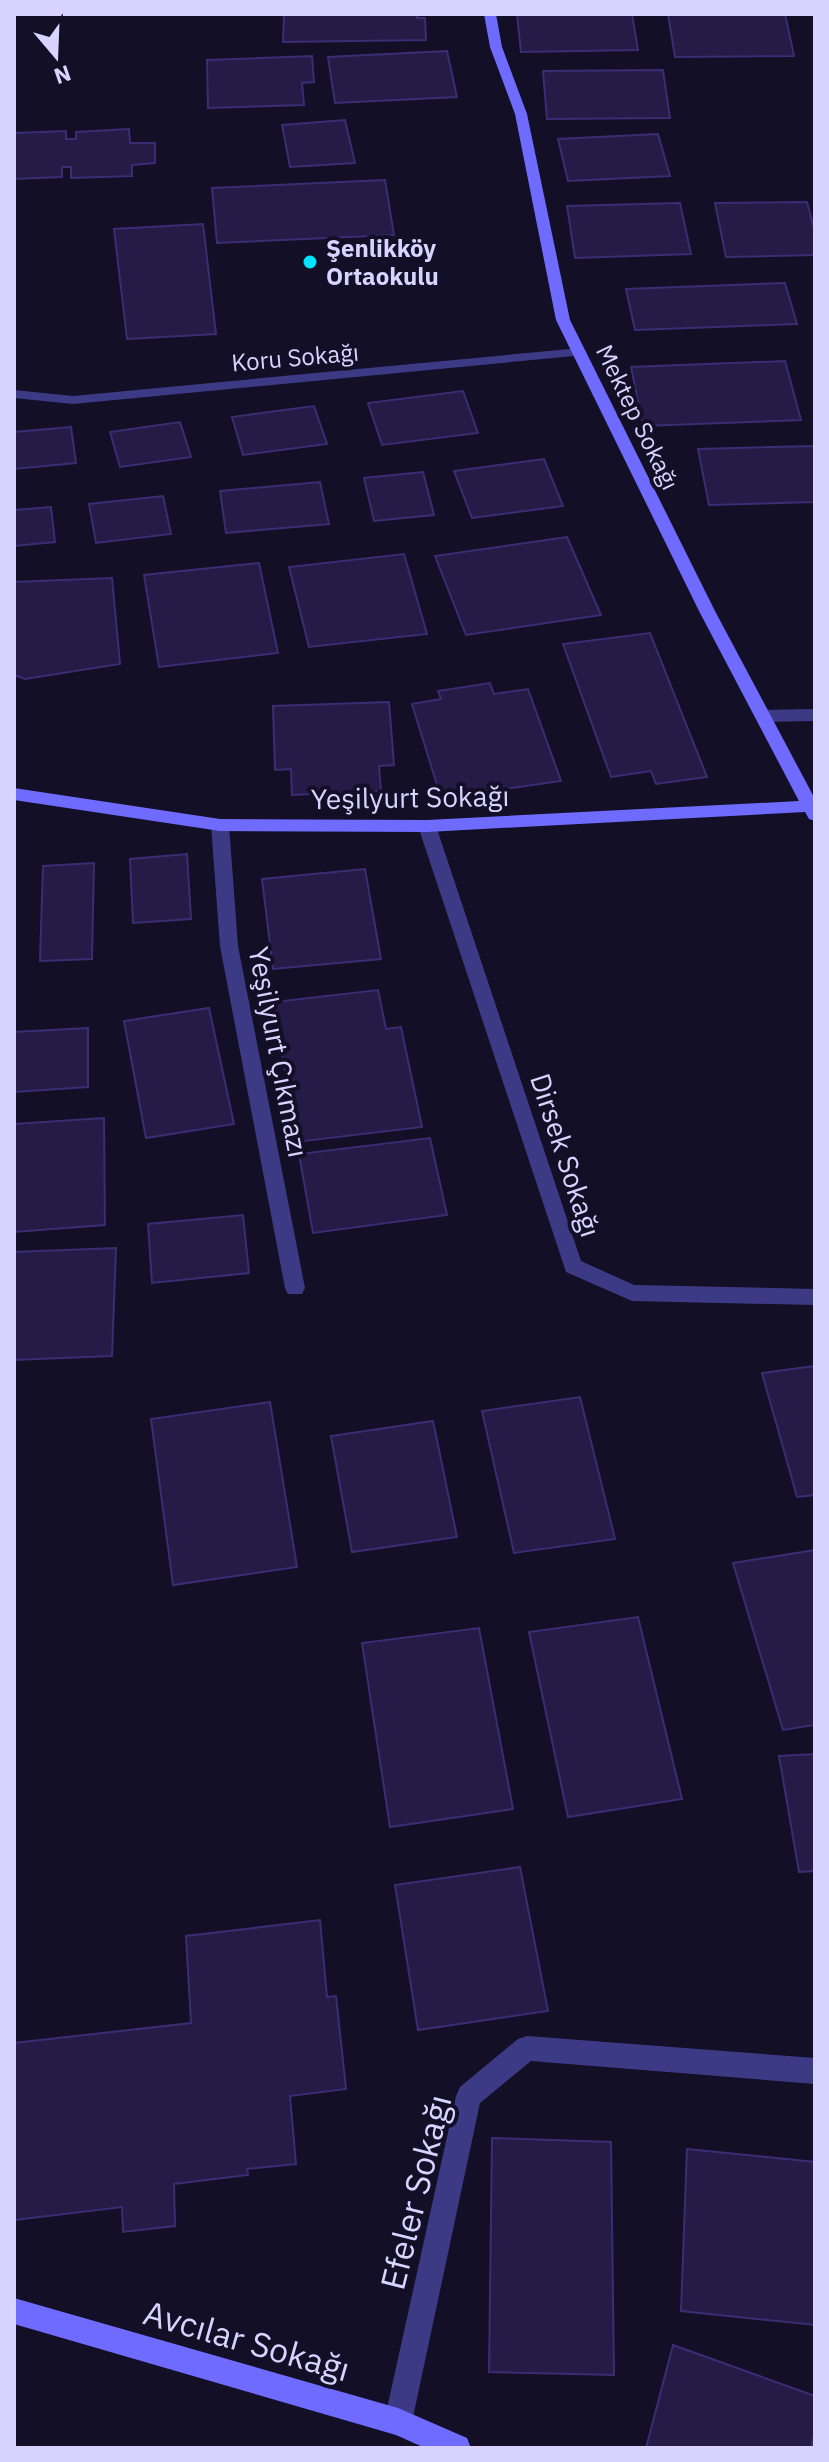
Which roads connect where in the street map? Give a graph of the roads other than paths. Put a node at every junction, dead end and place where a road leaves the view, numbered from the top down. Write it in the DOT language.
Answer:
graph roads {
  1 [pos="490,14"];
  2 [pos="580,352"];
  3 [pos="14,394"];
  4 [pos="815,715"];
  5 [pos="762,716"];
  6 [pos="14,794"];
  7 [pos="812,810"];
  8 [pos="220,825"];
  9 [pos="427,826"];
  10 [pos="295,1288"];
  11 [pos="815,1297"];
  12 [pos="815,2071"];
  13 [pos="14,2311"];
  14 [pos="398,2422"];
  15 [pos="457,2448"];
  1 -- 2 [label="main road, Mektep Sokağı"];
  2 -- 3 [label="street, Koru Sokağı"];
  2 -- 5 [label="main road, Mektep Sokağı"];
  4 -- 5 [label="street"];
  5 -- 7 [label="main road, Mektep Sokağı"];
  6 -- 8 [label="main road, Yeşilyurt Sokağı"];
  7 -- 9 [label="main road, Yeşilyurt Sokağı"];
  8 -- 9 [label="main road, Yeşilyurt Sokağı"];
  8 -- 10 [label="street, Yeşilyurt Çıkmazı"];
  9 -- 11 [label="street, Dirsek Sokağı"];
  12 -- 14 [label="street, Efeler Sokağı"];
  13 -- 14 [label="main road, Avcılar Sokağı"];
  14 -- 15 [label="main road, Avcılar Sokağı"];
}
